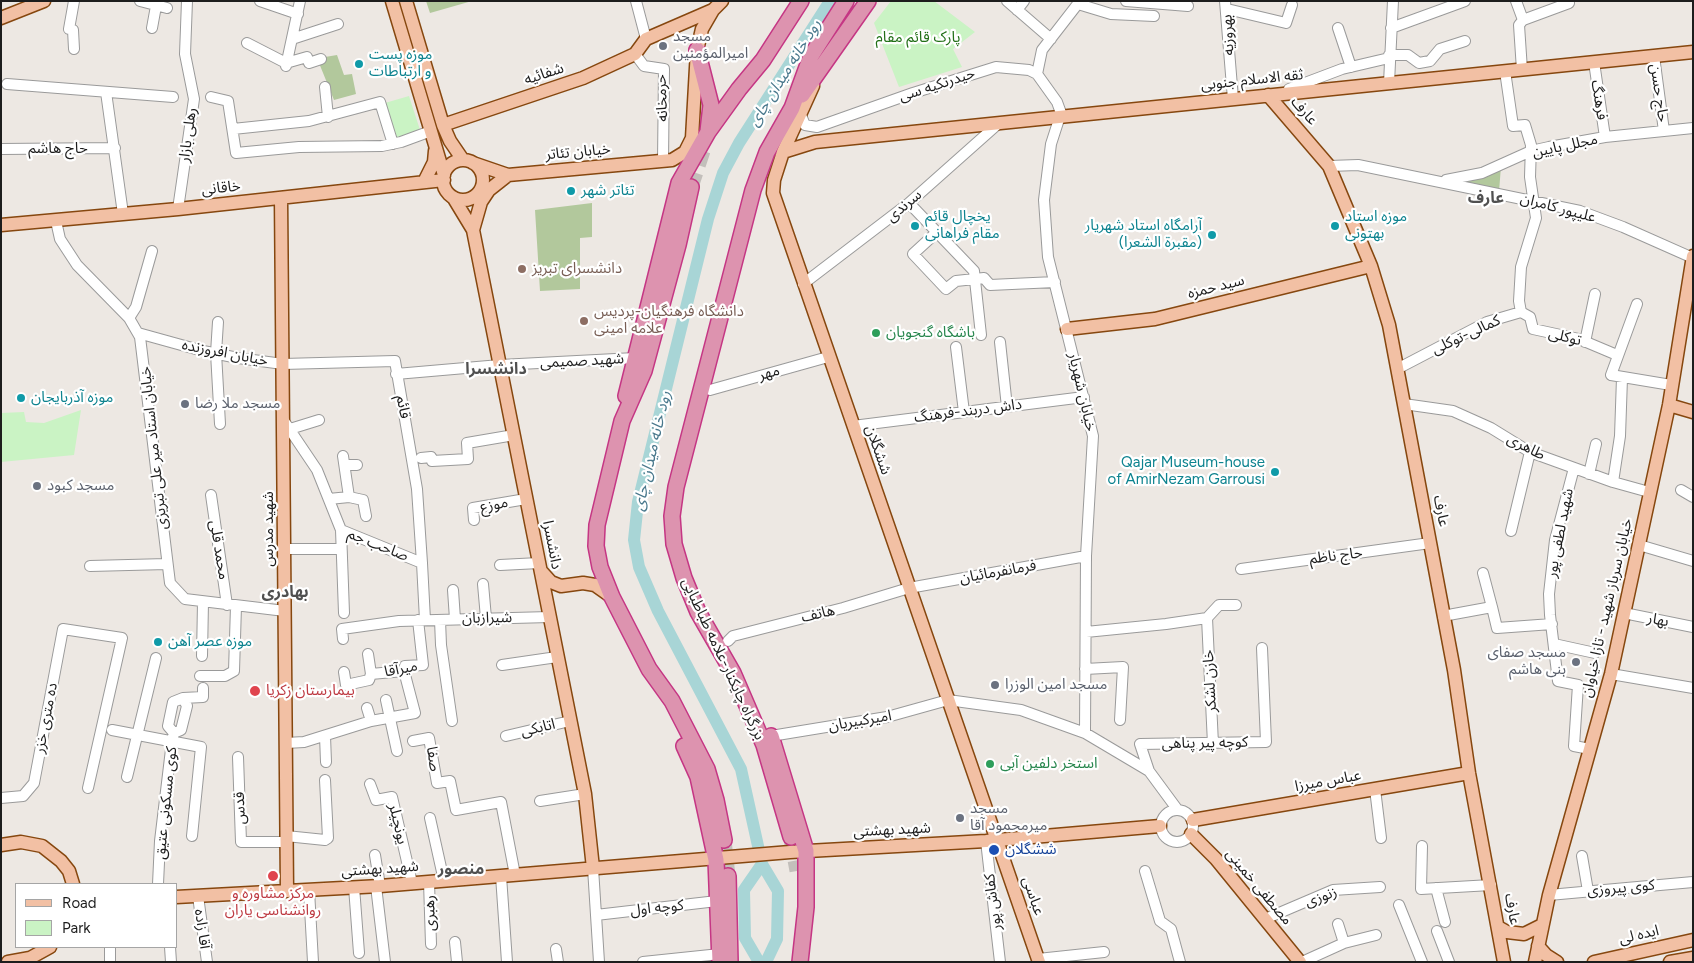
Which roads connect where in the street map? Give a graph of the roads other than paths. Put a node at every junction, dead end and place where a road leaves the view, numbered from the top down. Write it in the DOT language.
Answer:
graph roads {
  1 [pos="44,1"];
  2 [pos="74,1"];
  3 [pos="140,1"];
  4 [pos="187,1"];
  5 [pos="260,1"];
  6 [pos="300,1"];
  7 [pos="392,1"];
  8 [pos="406,1"];
  9 [pos="636,1"];
  10 [pos="801,1"];
  11 [pos="846,1"];
  12 [pos="868,1"];
  13 [pos="1007,1"];
  14 [pos="1024,1"];
  15 [pos="1126,1"];
  16 [pos="1393,1"];
  17 [pos="1464,1"];
  18 [pos="1516,1"];
  19 [pos="1571,2"];
  20 [pos="1079,3"];
  21 [pos="1227,4"];
  22 [pos="1292,5"];
  23 [pos="156,6"];
  24 [pos="718,6"];
  25 [pos="1188,6"];
  26 [pos="167,8"];
  27 [pos="1018,10"];
  28 [pos="298,14"];
  29 [pos="1154,16"];
  30 [pos="1,18"];
  31 [pos="1523,20"];
  32 [pos="338,24"];
  33 [pos="152,28"];
  34 [pos="1338,28"];
  35 [pos="1391,28"];
  36 [pos="292,39"];
  37 [pos="646,39"];
  38 [pos="1051,39"];
  39 [pos="1465,40"];
  40 [pos="247,43"];
  41 [pos="74,49"];
  42 [pos="697,50"];
  43 [pos="635,54"];
  44 [pos="1690,54"];
  45 [pos="1389,56"];
  46 [pos="1654,56"];
  47 [pos="321,59"];
  48 [pos="1594,62"];
  49 [pos="286,65"];
  50 [pos="1351,67"];
  51 [pos="1522,70"];
  52 [pos="1504,71"];
  53 [pos="1037,74"];
  54 [pos="1389,83"];
  55 [pos="7,84"];
  56 [pos="325,87"];
  57 [pos="106,92"];
  58 [pos="1289,93"];
  59 [pos="1268,95"];
  60 [pos="173,97"];
  61 [pos="211,97"];
  62 [pos="1233,99"];
  63 [pos="796,110"];
  64 [pos="1060,116"];
  65 [pos="328,117"];
  66 [pos="1000,123"];
  67 [pos="444,125"];
  68 [pos="1693,128"];
  69 [pos="233,129"];
  70 [pos="1664,130"];
  71 [pos="431,131"];
  72 [pos="708,132"];
  73 [pos="1605,137"];
  74 [pos="393,144"];
  75 [pos="435,146"];
  76 [pos="115,148"];
  77 [pos="1,149"];
  78 [pos="1531,151"];
  79 [pos="783,152"];
  80 [pos="663,160"];
  81 [pos="468,162"];
  82 [pos="1329,166"];
  83 [pos="508,175"];
  84 [pos="444,178"];
  85 [pos="1441,181"];
  86 [pos="424,182"];
  87 [pos="691,187"];
  88 [pos="454,197"];
  89 [pos="282,198"];
  90 [pos="1533,200"];
  91 [pos="909,204"];
  92 [pos="178,209"];
  93 [pos="123,214"];
  94 [pos="56,220"];
  95 [pos="1,225"];
  96 [pos="473,230"];
  97 [pos="937,232"];
  98 [pos="152,251"];
  99 [pos="1693,257"];
  100 [pos="1371,266"];
  101 [pos="1692,271"];
  102 [pos="975,278"];
  103 [pos="1055,282"];
  104 [pos="803,284"];
  105 [pos="1595,294"];
  106 [pos="1637,304"];
  107 [pos="1521,312"];
  108 [pos="129,318"];
  109 [pos="218,322"];
  110 [pos="1067,329"];
  111 [pos="138,333"];
  112 [pos="981,336"];
  113 [pos="1000,342"];
  114 [pos="1585,342"];
  115 [pos="956,346"];
  116 [pos="216,353"];
  117 [pos="1618,355"];
  118 [pos="828,357"];
  119 [pos="635,358"];
  120 [pos="284,364"];
  121 [pos="500,365"];
  122 [pos="1397,369"];
  123 [pos="396,374"];
  124 [pos="1622,378"];
  125 [pos="1671,385"];
  126 [pos="710,390"];
  127 [pos="1084,397"];
  128 [pos="1404,404"];
  129 [pos="1669,405"];
  130 [pos="1007,407"];
  131 [pos="964,412"];
  132 [pos="1693,412"];
  133 [pos="319,420"];
  134 [pos="622,421"];
  135 [pos="220,424"];
  136 [pos="287,425"];
  137 [pos="852,426"];
  138 [pos="514,435"];
  139 [pos="1596,444"];
  140 [pos="1530,452"];
  141 [pos="421,458"];
  142 [pos="357,465"];
  143 [pos="1574,468"];
  144 [pos="1589,474"];
  145 [pos="1613,482"];
  146 [pos="1681,490"];
  147 [pos="1649,492"];
  148 [pos="211,495"];
  149 [pos="349,497"];
  150 [pos="1693,497"];
  151 [pos="329,499"];
  152 [pos="526,499"];
  153 [pos="366,516"];
  154 [pos="474,520"];
  155 [pos="341,530"];
  156 [pos="1511,531"];
  157 [pos="1430,543"];
  158 [pos="1639,545"];
  159 [pos="285,549"];
  160 [pos="341,549"];
  161 [pos="1086,556"];
  162 [pos="1693,561"];
  163 [pos="422,563"];
  164 [pos="167,564"];
  165 [pos="500,565"];
  166 [pos="90,566"];
  167 [pos="540,567"];
  168 [pos="1241,569"];
  169 [pos="1483,573"];
  170 [pos="483,584"];
  171 [pos="909,588"];
  172 [pos="453,590"];
  173 [pos="612,597"];
  174 [pos="202,602"];
  175 [pos="231,605"];
  176 [pos="1236,605"];
  177 [pos="1492,607"];
  178 [pos="285,612"];
  179 [pos="344,613"];
  180 [pos="1624,613"];
  181 [pos="1444,616"];
  182 [pos="550,617"];
  183 [pos="486,618"];
  184 [pos="1207,618"];
  185 [pos="455,619"];
  186 [pos="422,620"];
  187 [pos="440,620"];
  188 [pos="1552,624"];
  189 [pos="1693,626"];
  190 [pos="1086,632"];
  191 [pos="343,639"];
  192 [pos="728,641"];
  193 [pos="1554,644"];
  194 [pos="1262,648"];
  195 [pos="1595,653"];
  196 [pos="368,654"];
  197 [pos="202,656"];
  198 [pos="557,657"];
  199 [pos="156,658"];
  200 [pos="502,665"];
  201 [pos="650,669"];
  202 [pos="1085,669"];
  203 [pos="404,671"];
  204 [pos="344,672"];
  205 [pos="733,673"];
  206 [pos="1611,674"];
  207 [pos="200,676"];
  208 [pos="370,677"];
  209 [pos="203,688"];
  210 [pos="1693,688"];
  211 [pos="386,700"];
  212 [pos="948,700"];
  213 [pos="367,708"];
  214 [pos="389,718"];
  215 [pos="1120,720"];
  216 [pos="371,721"];
  217 [pos="452,721"];
  218 [pos="570,721"];
  219 [pos="112,730"];
  220 [pos="1085,733"];
  221 [pos="138,735"];
  222 [pos="325,736"];
  223 [pos="506,736"];
  224 [pos="771,736"];
  225 [pos="173,737"];
  226 [pos="412,741"];
  227 [pos="286,744"];
  228 [pos="1213,744"];
  229 [pos="1590,749"];
  230 [pos="397,751"];
  231 [pos="238,757"];
  232 [pos="326,762"];
  233 [pos="1149,772"];
  234 [pos="1469,773"];
  235 [pos="127,777"];
  236 [pos="325,780"];
  237 [pos="370,784"];
  238 [pos="88,788"];
  239 [pos="1375,789"];
  240 [pos="585,794"];
  241 [pos="1,798"];
  242 [pos="540,801"];
  243 [pos="1177,809"];
  244 [pos="430,818"];
  245 [pos="1192,820"];
  246 [pos="1160,826"];
  247 [pos="1191,834"];
  248 [pos="192,836"];
  249 [pos="791,837"];
  250 [pos="1381,838"];
  251 [pos="286,839"];
  252 [pos="724,840"];
  253 [pos="991,841"];
  254 [pos="1,845"];
  255 [pos="1422,846"];
  256 [pos="806,851"];
  257 [pos="375,855"];
  258 [pos="1582,856"];
  259 [pos="716,860"];
  260 [pos="593,868"];
  261 [pos="797,871"];
  262 [pos="1145,871"];
  263 [pos="515,875"];
  264 [pos="501,876"];
  265 [pos="728,876"];
  266 [pos="444,881"];
  267 [pos="429,882"];
  268 [pos="1693,882"];
  269 [pos="73,883"];
  270 [pos="158,883"];
  271 [pos="412,883"];
  272 [pos="1491,885"];
  273 [pos="378,886"];
  274 [pos="354,887"];
  275 [pos="1380,887"];
  276 [pos="1436,888"];
  277 [pos="309,890"];
  278 [pos="287,891"];
  279 [pos="1588,892"];
  280 [pos="1550,895"];
  281 [pos="198,896"];
  282 [pos="178,897"];
  283 [pos="717,902"];
  284 [pos="1399,905"];
  285 [pos="596,915"];
  286 [pos="1265,919"];
  287 [pos="1446,922"];
  288 [pos="1338,924"];
  289 [pos="1542,925"];
  290 [pos="1498,927"];
  291 [pos="1437,931"];
  292 [pos="1376,935"];
  293 [pos="1693,940"];
  294 [pos="455,942"];
  295 [pos="1344,943"];
  296 [pos="431,944"];
  297 [pos="1538,946"];
  298 [pos="48,948"];
  299 [pos="110,948"];
  300 [pos="170,948"];
  301 [pos="556,950"];
  302 [pos="1104,952"];
  303 [pos="359,953"];
  304 [pos="723,959"];
  305 [pos="1688,959"];
  306 [pos="1038,960"];
  307 [pos="8,962"];
  308 [pos="110,962"];
  309 [pos="171,962"];
  310 [pos="207,962"];
  311 [pos="313,962"];
  312 [pos="385,962"];
  313 [pos="457,962"];
  314 [pos="507,962"];
  315 [pos="558,962"];
  316 [pos="599,962"];
  317 [pos="643,962"];
  318 [pos="791,962"];
  319 [pos="800,962"];
  320 [pos="1000,962"];
  321 [pos="1180,962"];
  322 [pos="1301,962"];
  323 [pos="1422,962"];
  324 [pos="1449,962"];
  325 [pos="1504,962"];
  326 [pos="1535,962"];
  327 [pos="1557,962"];
  328 [pos="1594,962"];
  329 [pos="1670,962"];
  1 -- 30 [label="main road"];
  2 -- 41 [label="street"];
  3 -- 23 [label="street"];
  4 -- 92 [label="street, رهلی بازار"];
  5 -- 28 [label="street"];
  6 -- 28 [label="street"];
  7 -- 71 [label="main road"];
  8 -- 67 [label="main road"];
  9 -- 37 [label="street"];
  10 -- 72 [label="highway"];
  11 -- 63 [label="highway, بزرگراه چایکنار-علامه طباطبایی"];
  12 -- 63 [label="highway"];
  13 -- 27 [label="street"];
  14 -- 27 [label="street"];
  15 -- 25 [label="street"];
  16 -- 35 [label="street"];
  17 -- 35 [label="street"];
  18 -- 31 [label="street"];
  19 -- 31 [label="street"];
  20 -- 29 [label="street"];
  20 -- 38 [label="street"];
  21 -- 22 [label="street"];
  21 -- 62 [label="street, بهروزیه"];
  23 -- 26 [label="street"];
  23 -- 33 [label="street"];
  24 -- 37 [label="main road"];
  24 -- 42 [label="main road"];
  27 -- 38 [label="street"];
  28 -- 36 [label="street"];
  31 -- 51 [label="street"];
  32 -- 36 [label="street"];
  34 -- 50 [label="street"];
  35 -- 45 [label="street"];
  36 -- 49 [label="street"];
  37 -- 43 [label="main road, شفائیه"];
  38 -- 53 [label="street"];
  39 -- 45 [label="street"];
  40 -- 49 [label="street"];
  42 -- 72 [label="highway"];
  42 -- 80 [label="main road, خیابان تئاتر"];
  43 -- 67 [label="main road, شفائیه"];
  43 -- 80 [label="street, حرمخانه"];
  44 -- 46 [label="main road, ثقه الاسلام جنوبی"];
  45 -- 50 [label="street"];
  45 -- 54 [label="street"];
  46 -- 48 [label="main road, ثقه الاسلام جنوبی"];
  46 -- 70 [label="street, حاج حسن"];
  47 -- 49 [label="street"];
  48 -- 51 [label="main road, ثقه الاسلام جنوبی"];
  48 -- 73 [label="street, فرهنگ"];
  50 -- 58 [label="street"];
  51 -- 52 [label="main road, ثقه الاسلام جنوبی"];
  52 -- 54 [label="main road, ثقه الاسلام جنوبی"];
  52 -- 78 [label="street"];
  53 -- 63 [label="street, حیدرتکیه سی"];
  53 -- 64 [label="street"];
  54 -- 58 [label="main road, ثقه الاسلام جنوبی"];
  55 -- 57 [label="street"];
  56 -- 65 [label="street"];
  57 -- 60 [label="street"];
  57 -- 76 [label="street"];
  58 -- 59 [label="main road, ثقه الاسلام جنوبی"];
  59 -- 62 [label="main road, ثقه الاسلام جنوبی"];
  59 -- 82 [label="main road, عارف"];
  61 -- 69 [label="street"];
  62 -- 64 [label="main road, ثقه الاسلام جنوبی"];
  63 -- 79 [label="main road, ششگلان"];
  63 -- 205 [label="highway, بزرگراه چایکنار-علامه طباطبایی"];
  64 -- 66 [label="main road, ثقه الاسلام جنوبی"];
  64 -- 103 [label="street, خیابان شهریار"];
  65 -- 69 [label="street"];
  65 -- 74 [label="street"];
  66 -- 79 [label="main road, ثقه الاسلام جنوبی"];
  66 -- 91 [label="street, سرندی"];
  67 -- 81 [label="main road"];
  68 -- 70 [label="street, مجلل پایین"];
  69 -- 74 [label="street"];
  70 -- 73 [label="street, مجلل پایین"];
  71 -- 74 [label="street"];
  71 -- 75 [label="main road"];
  72 -- 119 [label="highway"];
  73 -- 78 [label="street, مجلل پایین"];
  75 -- 84 [label="main road"];
  75 -- 86 [label="main road"];
  76 -- 77 [label="street, حاج هاشم"];
  76 -- 93 [label="street"];
  78 -- 85 [label="street, مجلل پایین"];
  78 -- 90 [label="street"];
  79 -- 104 [label="main road, ششگلان"];
  80 -- 83 [label="main road, خیابان تئاتر"];
  81 -- 83 [label="main road, خیابان تئاتر"];
  81 -- 84 [label="main road"];
  81 -- 88 [label="main road"];
  82 -- 85 [label="street, علیپور کامران"];
  82 -- 100 [label="main road, عارف"];
  83 -- 96 [label="main road"];
  84 -- 86 [label="main road, خاقانی"];
  84 -- 88 [label="main road"];
  85 -- 90 [label="street, علیپور کامران"];
  86 -- 89 [label="main road, خاقانی"];
  87 -- 134 [label="highway"];
  88 -- 96 [label="main road"];
  89 -- 92 [label="main road, خاقانی"];
  89 -- 120 [label="main road, شهید مدرس"];
  90 -- 99 [label="street, علیپور کامران"];
  90 -- 107 [label="street"];
  91 -- 97 [label="street"];
  91 -- 104 [label="street, سرندی"];
  92 -- 93 [label="main road, خاقانی"];
  93 -- 94 [label="main road, خاقانی"];
  94 -- 95 [label="main road, خاقانی"];
  94 -- 108 [label="street, خیابان استاد میر علی تبریزی"];
  96 -- 121 [label="main road, دانشسرا"];
  97 -- 102 [label="street"];
  97 -- 102 [label="street"];
  98 -- 108 [label="street"];
  99 -- 101 [label="main road, خیابان سرباز شهید - تازا خیاوان"];
  100 -- 110 [label="main road, سید حمزه"];
  100 -- 122 [label="main road, عارف"];
  101 -- 125 [label="main road, خیابان سرباز شهید - تازا خیاوان"];
  102 -- 103 [label="street"];
  102 -- 112 [label="street"];
  103 -- 110 [label="street, خیابان شهریار"];
  104 -- 118 [label="main road, ششگلان"];
  105 -- 114 [label="street"];
  106 -- 117 [label="street"];
  107 -- 114 [label="street, توکلی"];
  107 -- 122 [label="street, کمالی-توکلی"];
  108 -- 111 [label="street, خیابان استاد میر علی تبریزی"];
  109 -- 116 [label="street"];
  110 -- 127 [label="street, خیابان شهریار"];
  111 -- 116 [label="street, خیابان افروزنده"];
  111 -- 164 [label="street, خیابان استاد میر علی تبریزی"];
  113 -- 130 [label="street"];
  114 -- 117 [label="street, توکلی"];
  115 -- 131 [label="street"];
  116 -- 120 [label="street, خیابان افروزنده"];
  116 -- 135 [label="street"];
  117 -- 124 [label="street"];
  118 -- 126 [label="street, مهر"];
  118 -- 137 [label="main road, ششگلان"];
  119 -- 121 [label="street, شهید صمیمی"];
  119 -- 134 [label="highway"];
  120 -- 123 [label="street, قائم"];
  120 -- 136 [label="main road, شهید مدرس"];
  121 -- 123 [label="street, شهید صمیمی"];
  121 -- 138 [label="main road, دانشسرا"];
  122 -- 128 [label="main road, عارف"];
  123 -- 163 [label="street, قائم"];
  124 -- 125 [label="street"];
  124 -- 145 [label="street"];
  125 -- 129 [label="main road, خیابان سرباز شهید - تازا خیاوان"];
  127 -- 130 [label="street, داش دربند-فرهنگ"];
  127 -- 161 [label="street, خیابان شهریار"];
  128 -- 140 [label="street, طاهری"];
  128 -- 157 [label="main road, عارف"];
  129 -- 132 [label="main road"];
  129 -- 147 [label="main road, خیابان سرباز شهید - تازا خیاوان"];
  130 -- 131 [label="street, داش دربند-فرهنگ"];
  131 -- 137 [label="street, داش دربند-فرهنگ"];
  133 -- 136 [label="street"];
  134 -- 173 [label="highway"];
  136 -- 151 [label="street, صاحب جم"];
  136 -- 159 [label="main road, شهید مدرس"];
  137 -- 171 [label="main road, ششگلان"];
  138 -- 141 [label="street"];
  138 -- 152 [label="main road, دانشسرا"];
  139 -- 144 [label="street"];
  140 -- 143 [label="street, طاهری"];
  140 -- 156 [label="street"];
  142 -- 149 [label="street"];
  143 -- 144 [label="street, طاهری"];
  143 -- 188 [label="street, شهید لطفی پور"];
  144 -- 145 [label="street, طاهری"];
  145 -- 147 [label="street, طاهری"];
  146 -- 150 [label="street"];
  147 -- 158 [label="main road, خیابان سرباز شهید - تازا خیاوان"];
  148 -- 175 [label="street, محمد قلی"];
  149 -- 151 [label="street"];
  149 -- 153 [label="street"];
  151 -- 155 [label="street, صاحب جم"];
  152 -- 154 [label="street, موزع"];
  152 -- 167 [label="main road, دانشسرا"];
  155 -- 160 [label="street"];
  155 -- 163 [label="street, صاحب جم"];
  157 -- 168 [label="street, حاج ناظم"];
  157 -- 181 [label="main road, عارف"];
  158 -- 162 [label="street"];
  158 -- 180 [label="main road, خیابان سرباز شهید - تازا خیاوان"];
  159 -- 160 [label="street"];
  159 -- 178 [label="main road, شهید مدرس"];
  160 -- 179 [label="street"];
  161 -- 171 [label="street, فرمانفرمائیان"];
  161 -- 190 [label="street, خیابان شهریار"];
  163 -- 186 [label="street, صاحب جم"];
  164 -- 166 [label="street"];
  164 -- 174 [label="street, خیابان استاد میر علی تبریزی"];
  165 -- 167 [label="street"];
  167 -- 173 [label="main road"];
  167 -- 182 [label="main road, دانشسرا"];
  169 -- 177 [label="street"];
  170 -- 183 [label="street"];
  171 -- 192 [label="street, هاتف"];
  171 -- 212 [label="main road, ششگلان"];
  172 -- 185 [label="street"];
  173 -- 201 [label="highway"];
  174 -- 175 [label="street, خیابان استاد میر علی تبریزی"];
  174 -- 197 [label="street"];
  175 -- 178 [label="street, خیابان استاد میر علی تبریزی"];
  175 -- 207 [label="street, محمد قلی"];
  176 -- 184 [label="street"];
  177 -- 181 [label="street"];
  177 -- 188 [label="street"];
  178 -- 227 [label="main road, شهید مدرس"];
  180 -- 189 [label="street, بهار"];
  180 -- 206 [label="main road, خیابان سرباز شهید - تازا خیاوان"];
  181 -- 234 [label="main road, عارف"];
  182 -- 183 [label="street, شیرازبان"];
  182 -- 198 [label="main road, دانشسرا"];
  183 -- 185 [label="street, شیرازبان"];
  184 -- 190 [label="street"];
  184 -- 228 [label="street, خازن لشکر"];
  185 -- 187 [label="street, شیرازبان"];
  186 -- 187 [label="street, شیرازبان"];
  186 -- 191 [label="street, شیرازبان"];
  186 -- 203 [label="street, میرآقا"];
  187 -- 217 [label="street"];
  188 -- 193 [label="street, شهید لطفی پور"];
  190 -- 202 [label="street, خیابان شهریار"];
  193 -- 195 [label="street"];
  193 -- 229 [label="street, شهید لطفی پور"];
  194 -- 228 [label="street, کوچه پیر پناهی"];
  196 -- 208 [label="street"];
  198 -- 200 [label="street"];
  198 -- 218 [label="main road, دانشسرا"];
  199 -- 221 [label="street"];
  201 -- 252 [label="highway"];
  201 -- 259 [label="highway"];
  202 -- 215 [label="street"];
  202 -- 220 [label="street, خیابان شهریار"];
  203 -- 208 [label="street, میرآقا"];
  203 -- 214 [label="street"];
  204 -- 208 [label="street, میرآقا"];
  205 -- 224 [label="highway"];
  205 -- 249 [label="highway, بزرگراه چایکنار-علامه طباطبایی"];
  206 -- 210 [label="street"];
  206 -- 229 [label="main road, خیابان سرباز شهید - تازا خیاوان"];
  209 -- 225 [label="street, کوی مسکونی عتیق"];
  211 -- 214 [label="street"];
  212 -- 220 [label="street"];
  212 -- 224 [label="street, امیرکبیریان"];
  212 -- 253 [label="main road, ششگلان"];
  213 -- 216 [label="street"];
  214 -- 216 [label="street"];
  214 -- 230 [label="street"];
  216 -- 222 [label="street"];
  218 -- 223 [label="street, اتابکی"];
  218 -- 240 [label="main road, دانشسرا"];
  219 -- 221 [label="street"];
  220 -- 233 [label="street"];
  221 -- 225 [label="street"];
  221 -- 235 [label="street"];
  222 -- 227 [label="street"];
  222 -- 232 [label="street"];
  224 -- 256 [label="highway"];
  225 -- 248 [label="street"];
  225 -- 270 [label="street, کوی مسکونی عتیق"];
  226 -- 263 [label="street, صفا"];
  227 -- 251 [label="main road, شهید مدرس"];
  228 -- 233 [label="street, کوچه پیر پناهی"];
  229 -- 280 [label="main road, خیابان سرباز شهید - تازا خیاوان"];
  231 -- 251 [label="street, قدس"];
  233 -- 243 [label="street"];
  234 -- 239 [label="main road, عباس میرزا"];
  234 -- 272 [label="main road, عارف"];
  236 -- 251 [label="street"];
  237 -- 271 [label="street, یونچیلر"];
  238 -- 241 [label="street, ده متری خزر"];
  239 -- 245 [label="main road, عباس میرزا"];
  239 -- 250 [label="street"];
  240 -- 242 [label="street"];
  240 -- 260 [label="main road, دانشسرا"];
  243 -- 245 [label="street"];
  243 -- 246 [label="street"];
  244 -- 266 [label="street"];
  245 -- 247 [label="street"];
  246 -- 247 [label="street"];
  246 -- 253 [label="main road"];
  247 -- 286 [label="main road, مصطفی خمینی"];
  251 -- 278 [label="main road, شهید مدرس"];
  253 -- 256 [label="main road, شهید بهشتى"];
  253 -- 306 [label="main road, عباسى"];
  253 -- 320 [label="street, کفاش پور"];
  254 -- 269 [label="main road"];
  255 -- 276 [label="street"];
  256 -- 259 [label="main road, شهید بهشتى"];
  256 -- 319 [label="highway"];
  257 -- 273 [label="street"];
  258 -- 279 [label="street"];
  259 -- 260 [label="main road, شهید بهشتى"];
  259 -- 283 [label="highway"];
  260 -- 263 [label="main road, شهید بهشتى"];
  260 -- 285 [label="street"];
  261 -- 318 [label="highway"];
  262 -- 321 [label="street"];
  263 -- 264 [label="main road, شهید بهشتى"];
  264 -- 266 [label="main road, شهید بهشتى"];
  264 -- 314 [label="street"];
  265 -- 304 [label="highway"];
  266 -- 267 [label="main road, شهید بهشتى"];
  267 -- 271 [label="main road, شهید بهشتى"];
  267 -- 296 [label="street, رهبری"];
  268 -- 279 [label="street, کوی پیروزی"];
  271 -- 273 [label="main road, شهید بهشتى"];
  272 -- 276 [label="street"];
  272 -- 290 [label="main road, عارف"];
  273 -- 274 [label="main road, شهید بهشتى"];
  273 -- 312 [label="street"];
  274 -- 277 [label="main road, شهید بهشتى"];
  274 -- 303 [label="street"];
  275 -- 286 [label="street, زنوزی"];
  276 -- 287 [label="street"];
  277 -- 278 [label="main road, شهید بهشتى"];
  277 -- 311 [label="street"];
  278 -- 281 [label="main road, شهید بهشتى"];
  279 -- 280 [label="street, کوی پیروزی"];
  280 -- 289 [label="main road, خیابان سرباز شهید - تازا خیاوان"];
  281 -- 282 [label="main road, شهید بهشتى"];
  281 -- 310 [label="street, آقا زاده"];
  283 -- 285 [label="street, کوچه اول"];
  283 -- 304 [label="highway"];
  284 -- 323 [label="street"];
  285 -- 316 [label="street"];
  286 -- 322 [label="main road, مصطفی خمینی"];
  288 -- 295 [label="street"];
  289 -- 290 [label="main road"];
  289 -- 297 [label="main road, خیابان سرباز شهید - تازا خیاوان"];
  290 -- 325 [label="main road, عارف"];
  291 -- 324 [label="street"];
  292 -- 295 [label="street"];
  293 -- 328 [label="main road, ایده لى"];
  294 -- 313 [label="street"];
  295 -- 322 [label="street"];
  297 -- 326 [label="main road, خیابان سرباز شهید - تازا خیاوان"];
  297 -- 327 [label="main road"];
  298 -- 307 [label="main road"];
  299 -- 308 [label="street"];
  300 -- 309 [label="street"];
  301 -- 315 [label="street"];
  302 -- 306 [label="street"];
  304 -- 317 [label="street"];
  305 -- 329 [label="main road"];
}
